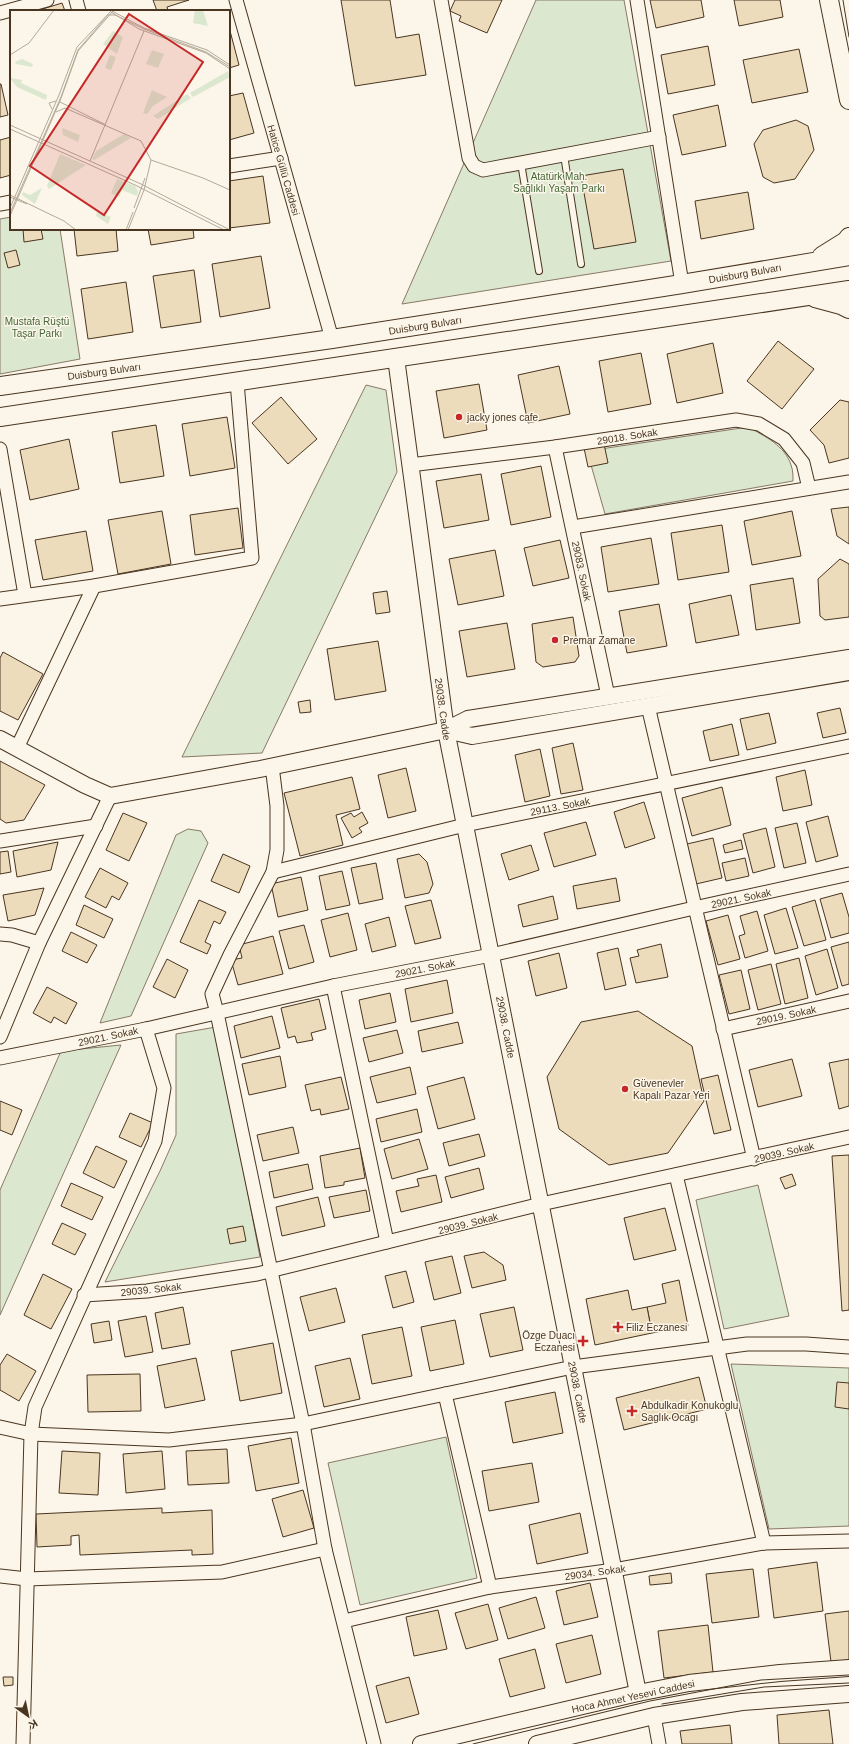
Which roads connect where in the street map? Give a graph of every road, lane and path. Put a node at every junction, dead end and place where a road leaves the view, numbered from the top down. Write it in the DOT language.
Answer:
graph roads {
  1 [pos="47,0"];
  2 [pos="76,0"];
  3 [pos="236,0"];
  4 [pos="441,0"];
  5 [pos="637,0"];
  6 [pos="829,0"];
  7 [pos="10,10"];
  8 [pos="11,10"];
  9 [pos="79,10"];
  10 [pos="0,13"];
  11 [pos="849,100"];
  12 [pos="659,137"];
  13 [pos="564,155"];
  14 [pos="281,158"];
  15 [pos="521,163"];
  16 [pos="230,166"];
  17 [pos="10,202"];
  18 [pos="0,204"];
  19 [pos="849,237"];
  20 [pos="849,256"];
  21 [pos="815,261"];
  22 [pos="581,264"];
  23 [pos="539,271"];
  24 [pos="682,284"];
  25 [pos="849,290"];
  26 [pos="807,296"];
  27 [pos="849,309"];
  28 [pos="332,339"];
  29 [pos="396,358"];
  30 [pos="238,382"];
  31 [pos="0,386"];
  32 [pos="0,417"];
  33 [pos="556,447"];
  34 [pos="0,449"];
  35 [pos="410,465"];
  36 [pos="849,482"];
  37 [pos="809,488"];
  38 [pos="573,527"];
  39 [pos="94,586"];
  40 [pos="25,595"];
  41 [pos="0,599"];
  42 [pos="849,658"];
  43 [pos="849,672"];
  44 [pos="608,696"];
  45 [pos="648,706"];
  46 [pos="446,730"];
  47 [pos="0,739"];
  48 [pos="849,746"];
  49 [pos="17,748"];
  50 [pos="272,766"];
  51 [pos="665,785"];
  52 [pos="110,796"];
  53 [pos="96,826"];
  54 [pos="465,826"];
  55 [pos="0,841"];
  56 [pos="274,872"];
  57 [pos="849,874"];
  58 [pos="694,908"];
  59 [pos="0,934"];
  60 [pos="39,943"];
  61 [pos="491,955"];
  62 [pos="333,986"];
  63 [pos="849,1001"];
  64 [pos="218,1013"];
  65 [pos="146,1029"];
  66 [pos="723,1029"];
  67 [pos="0,1037"];
  68 [pos="0,1058"];
  69 [pos="849,1137"];
  70 [pos="754,1159"];
  71 [pos="676,1175"];
  72 [pos="541,1204"];
  73 [pos="387,1242"];
  74 [pos="272,1271"];
  75 [pos="84,1295"];
  76 [pos="849,1347"];
  77 [pos="716,1348"];
  78 [pos="574,1367"];
  79 [pos="445,1394"];
  80 [pos="303,1424"];
  81 [pos="0,1427"];
  82 [pos="31,1434"];
  83 [pos="849,1541"];
  84 [pos="764,1543"];
  85 [pos="326,1549"];
  86 [pos="614,1570"];
  87 [pos="0,1576"];
  88 [pos="27,1579"];
  89 [pos="490,1587"];
  90 [pos="344,1622"];
  91 [pos="849,1668"];
  92 [pos="638,1693"];
  93 [pos="849,1694"];
  94 [pos="654,1716"];
  95 [pos="23,1744"];
  96 [pos="374,1744"];
  97 [pos="421,1744"];
  98 [pos="537,1744"];
  99 [pos="659,1744"];
  1 -- 8 [label="street"];
  2 -- 9 [label="street"];
  3 -- 14 [label="street, Hatice Güllü Caddesi"];
  4 -- 15 [label="street"];
  5 -- 12 [label="street"];
  6 -- 11 [label="main road"];
  7 -- 10 [label="street"];
  12 -- 13 [label="street"];
  12 -- 24 [label="street"];
  13 -- 15 [label="street"];
  13 -- 22 [label="lane"];
  14 -- 16 [label="street"];
  14 -- 28 [label="street, Hatice Güllü Caddesi"];
  15 -- 23 [label="lane"];
  17 -- 18 [label="street"];
  19 -- 21 [label="main road"];
  20 -- 21 [label="main road, Duisburg Bulvarı"];
  21 -- 24 [label="main road, Duisburg Bulvarı"];
  24 -- 28 [label="main road, Duisburg Bulvarı"];
  25 -- 26 [label="main road"];
  26 -- 27 [label="main road"];
  26 -- 29 [label="main road"];
  28 -- 31 [label="main road, Duisburg Bulvarı"];
  29 -- 30 [label="main road"];
  29 -- 35 [label="street, 29038. Cadde"];
  30 -- 32 [label="main road"];
  30 -- 39 [label="street"];
  33 -- 35 [label="street, 29018. Sokak"];
  33 -- 37 [label="street, 29018. Sokak"];
  33 -- 38 [label="street, 29083. Sokak"];
  34 -- 40 [label="street"];
  35 -- 46 [label="street, 29038. Cadde"];
  36 -- 37 [label="street"];
  37 -- 38 [label="street"];
  38 -- 44 [label="street, 29083. Sokak"];
  39 -- 40 [label="street"];
  39 -- 49 [label="street"];
  40 -- 41 [label="street"];
  42 -- 44 [label="street"];
  43 -- 45 [label="street"];
  44 -- 46 [label="street"];
  45 -- 46 [label="street"];
  45 -- 51 [label="street"];
  46 -- 50 [label="street"];
  46 -- 54 [label="street, 29038. Cadde"];
  47 -- 49 [label="street"];
  48 -- 51 [label="street, 29113. Sokak"];
  49 -- 52 [label="street"];
  50 -- 52 [label="street"];
  50 -- 56 [label="street"];
  51 -- 54 [label="street, 29113. Sokak"];
  51 -- 58 [label="street"];
  52 -- 53 [label="street"];
  53 -- 55 [label="street"];
  53 -- 60 [label="street"];
  54 -- 56 [label="street, 29113. Sokak"];
  54 -- 61 [label="street, 29038. Cadde"];
  56 -- 64 [label="street"];
  57 -- 58 [label="street, 29021. Sokak"];
  58 -- 61 [label="street, 29021. Sokak"];
  58 -- 66 [label="street"];
  59 -- 60 [label="street"];
  60 -- 67 [label="street"];
  61 -- 62 [label="street, 29021. Sokak"];
  61 -- 72 [label="street, 29038. Cadde"];
  62 -- 64 [label="street, 29021. Sokak"];
  62 -- 73 [label="street"];
  63 -- 66 [label="street, 29019. Sokak"];
  64 -- 65 [label="street, 29021. Sokak"];
  64 -- 74 [label="street"];
  65 -- 68 [label="street, 29021. Sokak"];
  65 -- 75 [label="street"];
  66 -- 70 [label="street"];
  69 -- 70 [label="street, 29039. Sokak"];
  70 -- 71 [label="street, 29039. Sokak"];
  71 -- 72 [label="street, 29039. Sokak"];
  71 -- 77 [label="street"];
  72 -- 73 [label="street, 29039. Sokak"];
  72 -- 78 [label="street, 29038. Cadde"];
  73 -- 74 [label="street, 29039. Sokak"];
  74 -- 75 [label="street, 29039. Sokak"];
  74 -- 80 [label="street"];
  75 -- 82 [label="street"];
  76 -- 77 [label="street"];
  77 -- 78 [label="street"];
  77 -- 84 [label="street"];
  78 -- 79 [label="street"];
  78 -- 86 [label="street, 29038. Cadde"];
  79 -- 80 [label="street"];
  79 -- 89 [label="street"];
  80 -- 82 [label="street"];
  80 -- 85 [label="street"];
  81 -- 82 [label="street"];
  82 -- 88 [label="street"];
  83 -- 84 [label="street, 29034. Sokak"];
  84 -- 86 [label="street, 29034. Sokak"];
  85 -- 88 [label="street"];
  85 -- 90 [label="street"];
  86 -- 89 [label="street, 29034. Sokak"];
  86 -- 92 [label="street, 29038. Cadde"];
  87 -- 88 [label="street"];
  88 -- 95 [label="street"];
  89 -- 90 [label="street, 29034. Sokak"];
  90 -- 96 [label="street"];
  91 -- 92 [label="street, Hoca Ahmet Yesevi Caddesi"];
  92 -- 97 [label="street, Hoca Ahmet Yesevi Caddesi"];
  93 -- 94 [label="street"];
  94 -- 98 [label="street"];
  94 -- 99 [label="street"];
}
